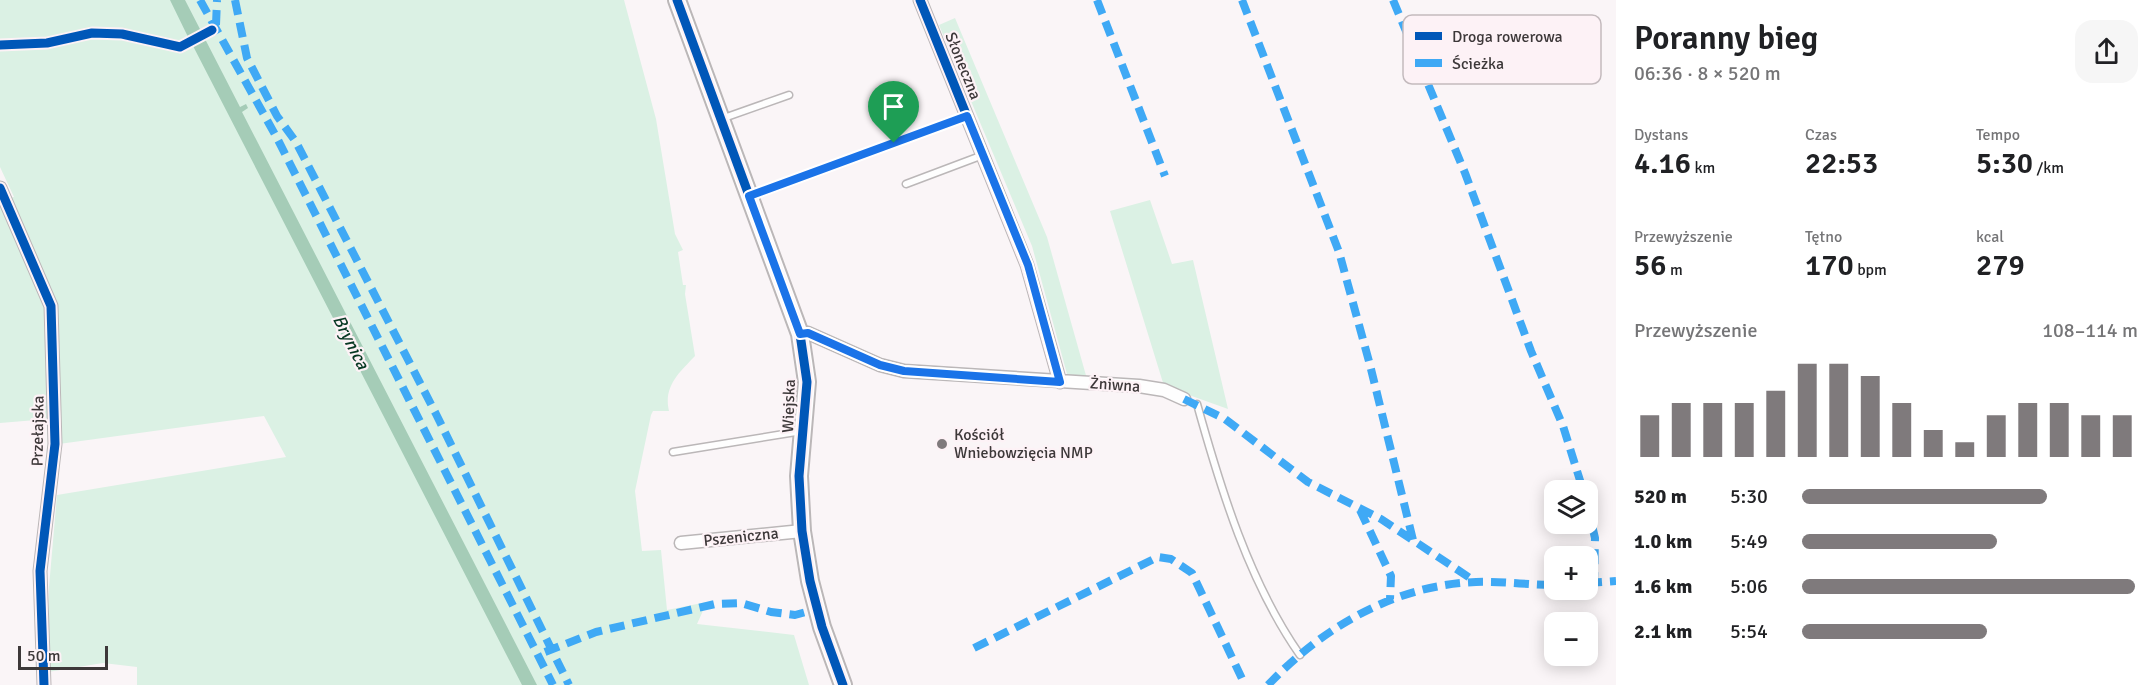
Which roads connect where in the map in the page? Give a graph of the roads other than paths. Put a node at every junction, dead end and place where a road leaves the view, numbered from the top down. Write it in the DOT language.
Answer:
graph roads {
  1 [pos="677,0"];
  2 [pos="920,0"];
  3 [pos="789,95"];
  4 [pos="967,116"];
  5 [pos="721,119"];
  6 [pos="983,155"];
  7 [pos="906,184"];
  8 [pos="0,188"];
  9 [pos="749,196"];
  10 [pos="3,205"];
  11 [pos="800,334"];
  12 [pos="1060,382"];
  13 [pos="1184,399"];
  14 [pos="1197,404"];
  15 [pos="804,431"];
  16 [pos="673,452"];
  17 [pos="802,531"];
  18 [pos="681,543"];
  19 [pos="1300,656"];
  20 [pos="45,685"];
  21 [pos="843,685"];
  1 -- 5 [label="street, Wiejska"];
  2 -- 4 [label="street, Słoneczna"];
  3 -- 5 [label="lane"];
  4 -- 6 [label="street, Słoneczna"];
  4 -- 9 [label="lane"];
  5 -- 9 [label="street, Wiejska"];
  6 -- 7 [label="lane"];
  6 -- 12 [label="street, Słoneczna"];
  8 -- 10 [label="street, Przełajska"];
  9 -- 11 [label="street, Wiejska"];
  10 -- 20 [label="street, Przełajska"];
  11 -- 12 [label="street, Żniwna"];
  11 -- 15 [label="street, Wiejska"];
  12 -- 13 [label="street, Żniwna"];
  14 -- 19 [label="lane"];
  15 -- 16 [label="lane"];
  15 -- 17 [label="street, Wiejska"];
  17 -- 18 [label="street, Pszeniczna"];
  17 -- 21 [label="street, Wiejska"];
}
